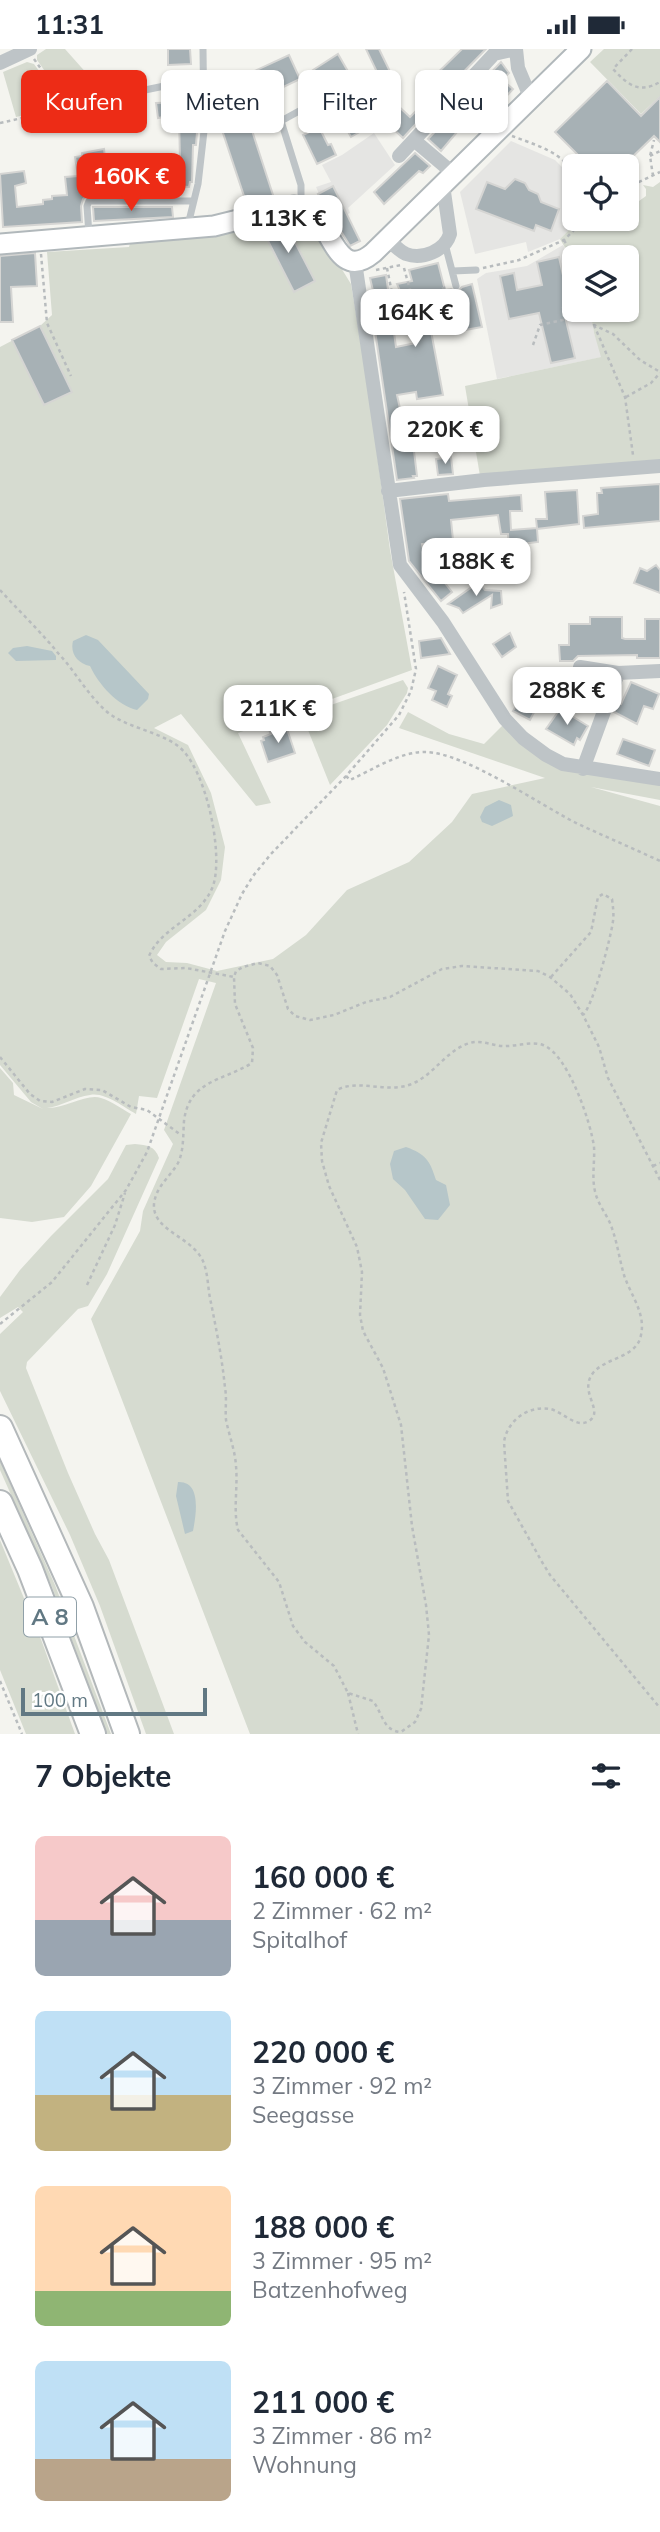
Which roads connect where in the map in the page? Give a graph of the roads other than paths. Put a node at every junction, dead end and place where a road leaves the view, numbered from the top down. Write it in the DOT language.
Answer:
graph roads {
  1 [pos="203,49"];
  2 [pos="516,49"];
  3 [pos="581,49"];
  4 [pos="29,50"];
  5 [pos="0,63"];
  6 [pos="203,70"];
  7 [pos="531,99"];
  8 [pos="298,112"];
  9 [pos="204,133"];
  10 [pos="415,141"];
  11 [pos="400,156"];
  12 [pos="448,179"];
  13 [pos="193,201"];
  14 [pos="301,208"];
  15 [pos="188,228"];
  16 [pos="89,236"];
  17 [pos="388,239"];
  18 [pos="445,243"];
  19 [pos="0,244"];
  20 [pos="356,268"];
  21 [pos="476,270"];
  22 [pos="453,271"];
  23 [pos="456,286"];
  24 [pos="660,466"];
  25 [pos="388,491"];
  26 [pos="580,667"];
  27 [pos="660,671"];
  28 [pos="618,673"];
  29 [pos="583,769"];
  30 [pos="660,779"];
  31 [pos="0,1428"];
  32 [pos="0,1503"];
  33 [pos="93,1734"];
  34 [pos="127,1734"];
  1 -- 6 [label="lane"];
  2 -- 7 [label="street"];
  2 -- 10 [label="street"];
  3 -- 7 [label="street"];
  4 -- 5 [label="street"];
  7 -- 12 [label="street"];
  8 -- 14 [label="lane"];
  9 -- 13 [label="lane"];
  10 -- 11 [label="street"];
  10 -- 12 [label="street"];
  12 -- 17 [label="street"];
  12 -- 18 [label="street"];
  13 -- 15 [label="lane"];
  13 -- 16 [label="lane"];
  14 -- 15 [label="street"];
  14 -- 20 [label="street"];
  15 -- 16 [label="street"];
  16 -- 19 [label="street"];
  17 -- 18 [label="street"];
  17 -- 20 [label="street"];
  18 -- 22 [label="lane"];
  20 -- 25 [label="street"];
  21 -- 22 [label="lane"];
  22 -- 23 [label="lane"];
  24 -- 25 [label="street"];
  25 -- 29 [label="street"];
  26 -- 28 [label="street"];
  27 -- 28 [label="street"];
  28 -- 29 [label="street"];
  29 -- 30 [label="street"];
  31 -- 34 [label="highway, A 8"];
  32 -- 33 [label="highway, A 8"];
}
